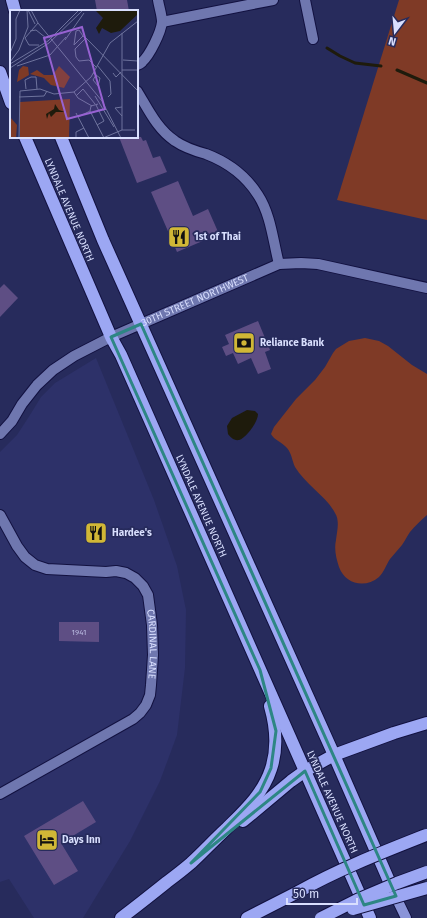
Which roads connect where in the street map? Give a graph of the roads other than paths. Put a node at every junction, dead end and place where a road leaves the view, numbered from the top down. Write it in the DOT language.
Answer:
graph roads {
  1 [pos="12,0"];
  2 [pos="158,0"];
  3 [pos="274,0"];
  4 [pos="305,0"];
  5 [pos="15,10"];
  6 [pos="162,22"];
  7 [pos="313,39"];
  8 [pos="138,64"];
  9 [pos="0,72"];
  10 [pos="138,93"];
  11 [pos="10,100"];
  12 [pos="25,138"];
  13 [pos="61,138"];
  14 [pos="278,264"];
  15 [pos="427,288"];
  16 [pos="141,324"];
  17 [pos="111,338"];
  18 [pos="0,434"];
  19 [pos="0,515"];
  20 [pos="260,670"];
  21 [pos="427,723"];
  22 [pos="334,755"];
  23 [pos="305,771"];
  24 [pos="0,794"];
  25 [pos="427,835"];
  26 [pos="191,863"];
  27 [pos="427,872"];
  28 [pos="389,880"];
  29 [pos="427,888"];
  30 [pos="121,918"];
  31 [pos="247,918"];
  32 [pos="323,918"];
  33 [pos="370,918"];
  34 [pos="406,918"];
  1 -- 5 [label="highway"];
  2 -- 6 [label="street"];
  3 -- 6 [label="street"];
  4 -- 7 [label="street"];
  6 -- 8 [label="street"];
  9 -- 11 [label="highway"];
  10 -- 14 [label="street"];
  12 -- 17 [label="highway, LYNDALE AVENUE NORTH"];
  13 -- 16 [label="highway, LYNDALE AVENUE NORTH"];
  14 -- 15 [label="street, 30TH STREET NORTHWEST"];
  14 -- 16 [label="street, 30TH STREET NORTHWEST"];
  16 -- 17 [label="street, 30TH STREET NORTHWEST"];
  16 -- 22 [label="highway, LYNDALE AVENUE NORTH"];
  17 -- 18 [label="street, 30TH STREET NORTHWEST"];
  17 -- 20 [label="highway, LYNDALE AVENUE NORTH"];
  19 -- 24 [label="street, CARDINAL LANE"];
  20 -- 23 [label="highway, LYNDALE AVENUE NORTH"];
  20 -- 26 [label="highway"];
  21 -- 22 [label="highway"];
  22 -- 23 [label="highway"];
  22 -- 28 [label="highway, LYNDALE AVENUE NORTH"];
  23 -- 26 [label="highway"];
  23 -- 33 [label="highway, LYNDALE AVENUE NORTH"];
  25 -- 31 [label="highway, bridge"];
  26 -- 30 [label="highway"];
  27 -- 32 [label="highway, bridge"];
  28 -- 34 [label="main road"];
  29 -- 32 [label="highway, bridge"];
}
